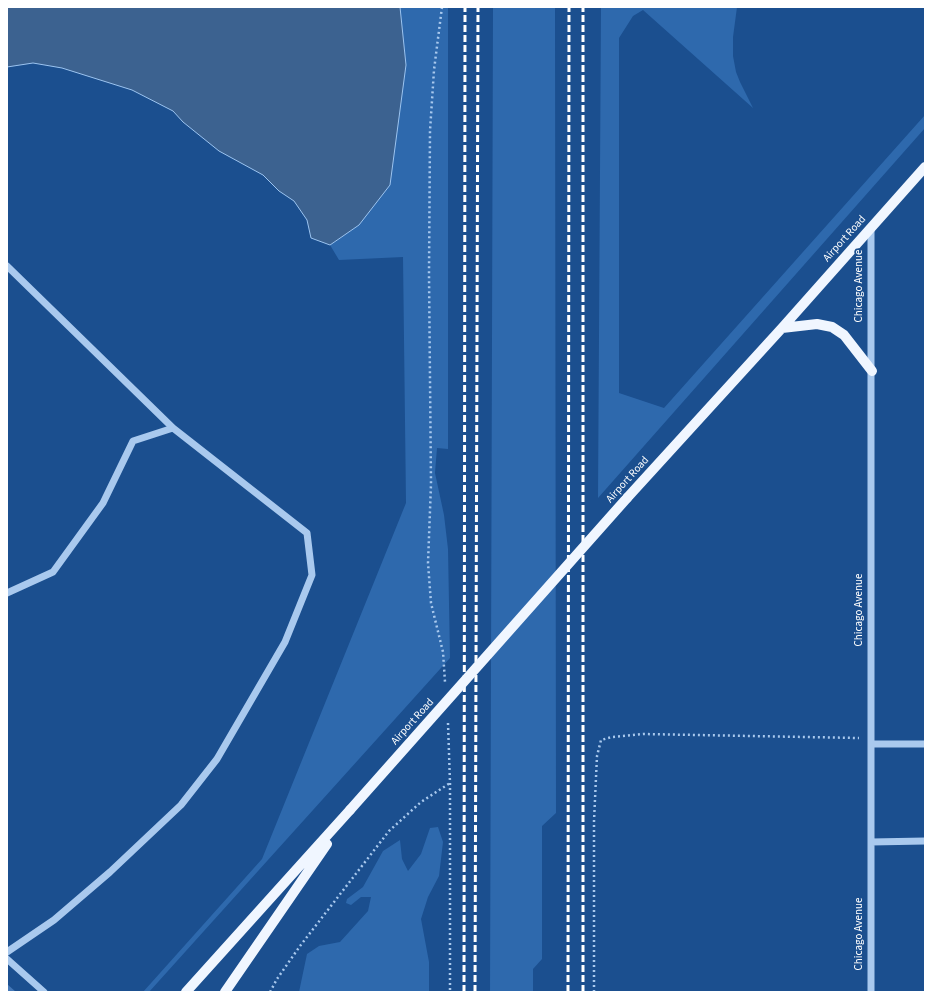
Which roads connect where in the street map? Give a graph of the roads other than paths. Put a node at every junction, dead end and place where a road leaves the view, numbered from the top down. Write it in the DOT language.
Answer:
graph roads {
  1 [pos="925,167"];
  2 [pos="871,228"];
  3 [pos="7,266"];
  4 [pos="782,328"];
  5 [pos="872,371"];
  6 [pos="173,428"];
  7 [pos="7,593"];
  8 [pos="872,741"];
  9 [pos="925,744"];
  10 [pos="350,810"];
  11 [pos="925,841"];
  12 [pos="871,842"];
  13 [pos="7,952"];
  14 [pos="7,959"];
  15 [pos="44,992"];
  16 [pos="186,992"];
  17 [pos="224,992"];
  18 [pos="871,992"];
  1 -- 2 [label="main road, Airport Road"];
  2 -- 4 [label="main road, Airport Road"];
  2 -- 5 [label="street, Chicago Avenue"];
  3 -- 6 [label="street"];
  4 -- 5 [label="main road"];
  4 -- 10 [label="main road, Airport Road, bridge"];
  5 -- 8 [label="street, Chicago Avenue"];
  6 -- 7 [label="street"];
  6 -- 13 [label="street"];
  8 -- 9 [label="street"];
  8 -- 12 [label="street, Chicago Avenue"];
  10 -- 16 [label="main road, Airport Road"];
  10 -- 17 [label="main road, Airport Road"];
  11 -- 12 [label="street"];
  12 -- 18 [label="street, Chicago Avenue"];
  14 -- 15 [label="street"];
}
